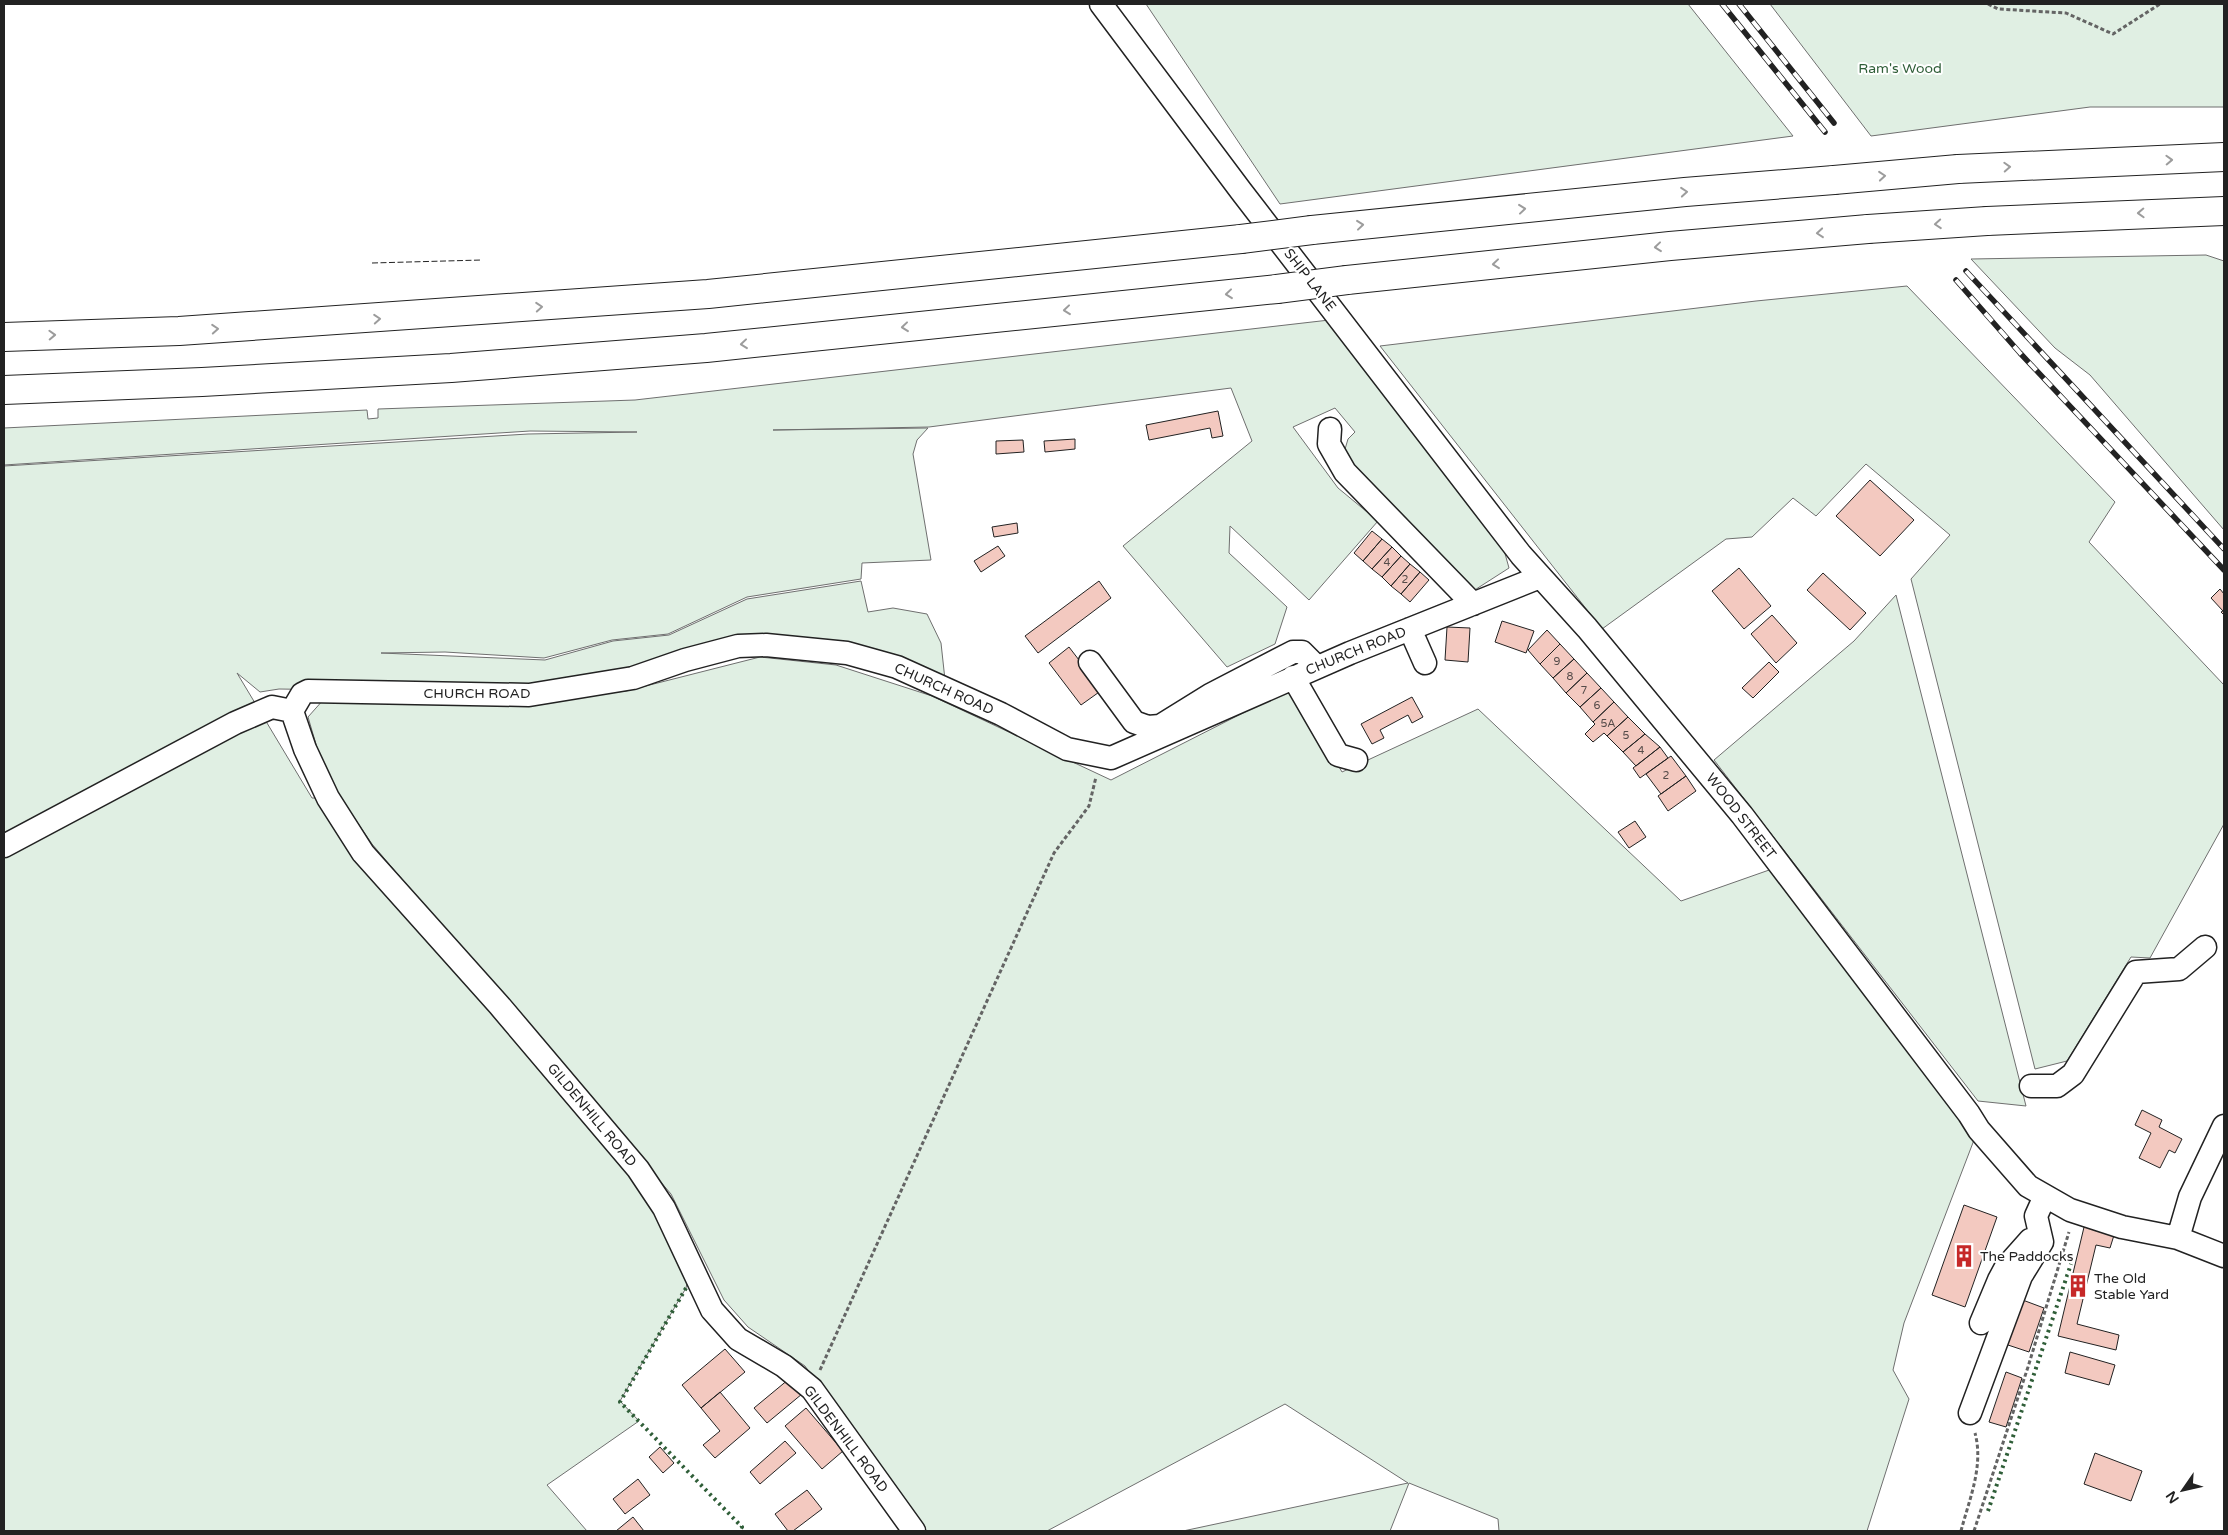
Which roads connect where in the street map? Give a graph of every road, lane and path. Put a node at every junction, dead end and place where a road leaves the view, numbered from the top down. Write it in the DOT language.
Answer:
graph roads {
  1 [pos="1101,4"];
  2 [pos="1988,4"];
  3 [pos="2160,4"];
  4 [pos="2224,157"];
  5 [pos="2224,211"];
  6 [pos="4,337"];
  7 [pos="4,390"];
  8 [pos="1330,428"];
  9 [pos="1521,556"];
  10 [pos="1540,577"];
  11 [pos="1473,604"];
  12 [pos="1410,629"];
  13 [pos="1090,662"];
  14 [pos="1424,663"];
  15 [pos="1317,667"];
  16 [pos="1293,677"];
  17 [pos="292,711"];
  18 [pos="1101,758"];
  19 [pos="1356,760"];
  20 [pos="4,846"];
  21 [pos="2205,948"];
  22 [pos="2031,1086"];
  23 [pos="2224,1126"];
  24 [pos="2045,1196"];
  25 [pos="2084,1215"];
  26 [pos="2038,1227"];
  27 [pos="2178,1238"];
  28 [pos="2224,1256"];
  29 [pos="1981,1323"];
  30 [pos="812,1389"];
  31 [pos="1970,1413"];
  32 [pos="914,1531"];
  33 [pos="1961,1531"];
  34 [pos="1974,1531"];
  1 -- 9 [label="street, SHIP LANE"];
  2 -- 3 [label="path"];
  6 -- 4 [label="highway, one-way, bridge"];
  5 -- 7 [label="highway, one-way, bridge"];
  8 -- 11 [label="street"];
  9 -- 10 [label="street, WOOD STREET"];
  10 -- 11 [label="street, CHURCH ROAD"];
  10 -- 24 [label="street, WOOD STREET"];
  11 -- 12 [label="street, CHURCH ROAD"];
  12 -- 14 [label="street"];
  12 -- 15 [label="street, CHURCH ROAD"];
  13 -- 15 [label="street"];
  15 -- 16 [label="street, CHURCH ROAD"];
  16 -- 18 [label="street, CHURCH ROAD"];
  16 -- 19 [label="street"];
  17 -- 18 [label="street, CHURCH ROAD"];
  17 -- 20 [label="street"];
  17 -- 30 [label="street, GILDENHILL ROAD"];
  18 -- 30 [label="path"];
  21 -- 22 [label="street"];
  23 -- 27 [label="street"];
  24 -- 25 [label="street, WOOD STREET"];
  24 -- 26 [label="street"];
  25 -- 27 [label="street, WOOD STREET"];
  25 -- 34 [label="path"];
  26 -- 29 [label="street"];
  26 -- 31 [label="street"];
  27 -- 28 [label="street, WOOD STREET"];
  30 -- 32 [label="street, GILDENHILL ROAD"];
  31 -- 33 [label="path"];
}
